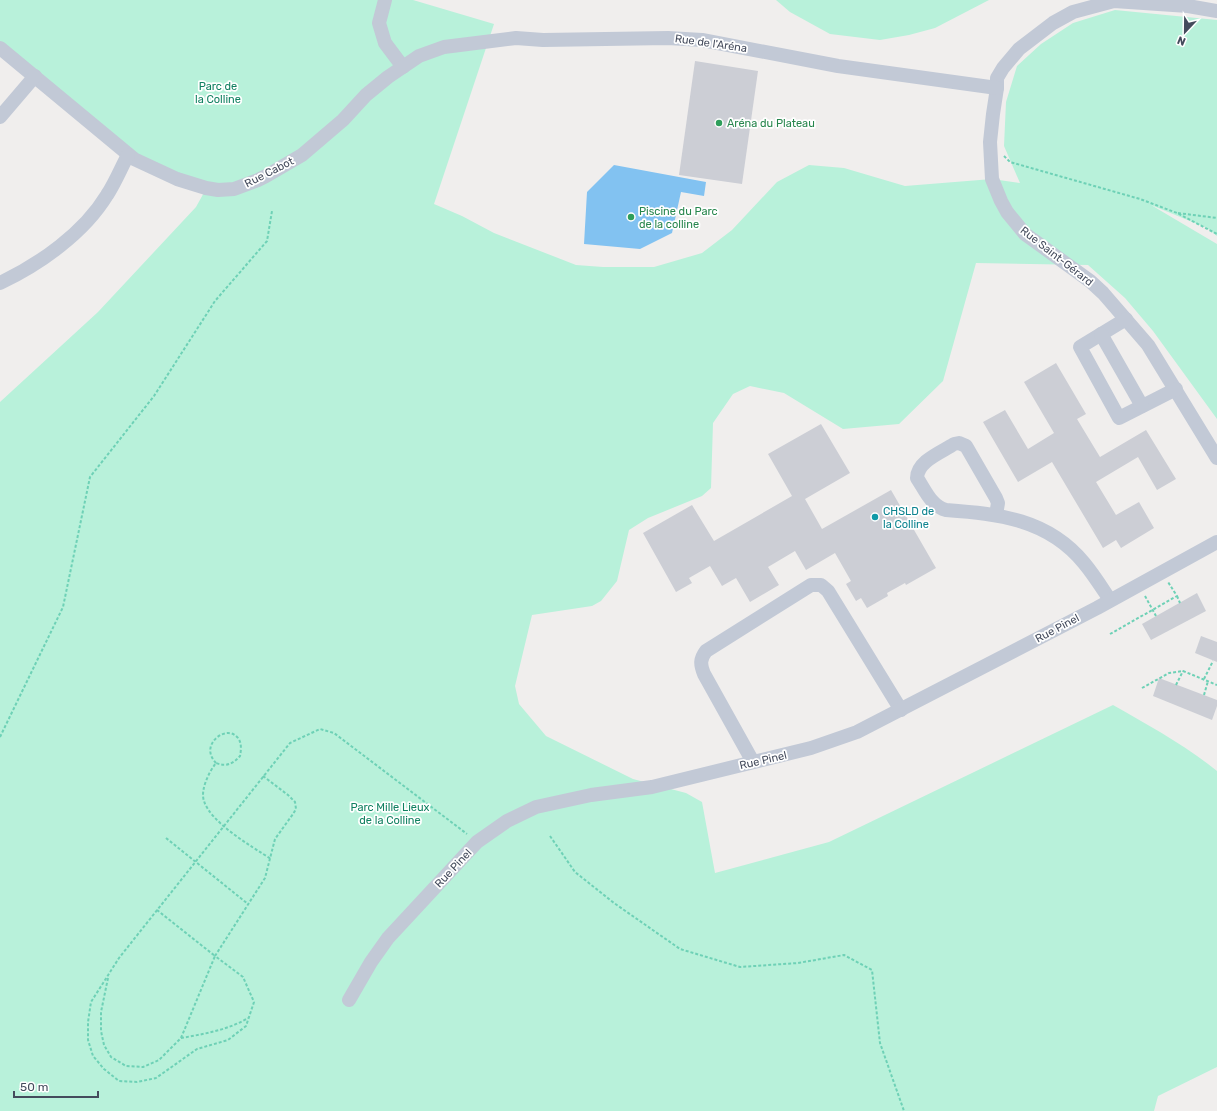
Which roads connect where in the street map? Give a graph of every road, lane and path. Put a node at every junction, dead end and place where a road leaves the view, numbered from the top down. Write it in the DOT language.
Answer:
graph roads {
  1 [pos="385,0"];
  2 [pos="1217,11"];
  3 [pos="0,50"];
  4 [pos="403,67"];
  5 [pos="35,76"];
  6 [pos="997,88"];
  7 [pos="0,117"];
  8 [pos="990,142"];
  9 [pos="128,155"];
  10 [pos="272,212"];
  11 [pos="1177,213"];
  12 [pos="1217,218"];
  13 [pos="1217,234"];
  14 [pos="0,283"];
  15 [pos="1126,319"];
  16 [pos="1101,334"];
  17 [pos="1176,389"];
  18 [pos="1142,406"];
  19 [pos="1217,458"];
  20 [pos="996,515"];
  21 [pos="1217,542"];
  22 [pos="1168,581"];
  23 [pos="1144,594"];
  24 [pos="1177,596"];
  25 [pos="1110,600"];
  26 [pos="1180,603"];
  27 [pos="1152,610"];
  28 [pos="1156,616"];
  29 [pos="1110,634"];
  30 [pos="1213,661"];
  31 [pos="1183,671"];
  32 [pos="1204,679"];
  33 [pos="1208,681"];
  34 [pos="1176,685"];
  35 [pos="1217,685"];
  36 [pos="1142,688"];
  37 [pos="1204,695"];
  38 [pos="901,710"];
  39 [pos="0,737"];
  40 [pos="752,762"];
  41 [pos="216,763"];
  42 [pos="263,776"];
  43 [pos="224,826"];
  44 [pos="550,836"];
  45 [pos="166,838"];
  46 [pos="477,842"];
  47 [pos="271,859"];
  48 [pos="196,861"];
  49 [pos="248,904"];
  50 [pos="158,910"];
  51 [pos="215,956"];
  52 [pos="108,975"];
  53 [pos="349,1000"];
  54 [pos="248,1017"];
  55 [pos="181,1038"];
  56 [pos="904,1111"];
  1 -- 4 [label="street"];
  2 -- 6 [label="street, Rue Saint-Gérard"];
  3 -- 5 [label="street, Rue Cabot"];
  4 -- 6 [label="street, Rue de l'Aréna"];
  4 -- 9 [label="street, Rue Cabot"];
  5 -- 7 [label="street"];
  5 -- 9 [label="street, Rue Cabot"];
  6 -- 8 [label="street, Rue Saint-Gérard"];
  8 -- 11 [label="path"];
  8 -- 15 [label="street, Rue Saint-Gérard"];
  9 -- 14 [label="street"];
  10 -- 39 [label="path"];
  11 -- 12 [label="path"];
  11 -- 13 [label="path"];
  15 -- 16 [label="street"];
  15 -- 17 [label="street, Rue Saint-Gérard"];
  16 -- 18 [label="street"];
  16 -- 18 [label="street"];
  17 -- 18 [label="street"];
  17 -- 19 [label="street, Rue Saint-Gérard"];
  20 -- 20 [label="street"];
  20 -- 25 [label="street"];
  21 -- 25 [label="street, Rue Pinel"];
  22 -- 24 [label="path"];
  23 -- 27 [label="path"];
  24 -- 26 [label="path"];
  24 -- 27 [label="path"];
  25 -- 38 [label="street, Rue Pinel"];
  27 -- 28 [label="path"];
  27 -- 29 [label="path"];
  30 -- 32 [label="path"];
  31 -- 32 [label="path"];
  31 -- 34 [label="path"];
  31 -- 36 [label="path"];
  32 -- 33 [label="path"];
  33 -- 35 [label="path"];
  33 -- 37 [label="path"];
  38 -- 40 [label="street, Rue Pinel"];
  38 -- 40 [label="street"];
  40 -- 46 [label="street, Rue Pinel"];
  41 -- 41 [label="path"];
  41 -- 43 [label="path"];
  42 -- 43 [label="path"];
  42 -- 46 [label="path"];
  42 -- 47 [label="path"];
  43 -- 47 [label="path"];
  43 -- 48 [label="path"];
  44 -- 56 [label="path"];
  45 -- 48 [label="path"];
  46 -- 53 [label="street, Rue Pinel"];
  47 -- 49 [label="path"];
  48 -- 49 [label="path"];
  48 -- 50 [label="path"];
  49 -- 51 [label="path"];
  50 -- 51 [label="path"];
  50 -- 52 [label="path"];
  51 -- 54 [label="path"];
  51 -- 55 [label="path"];
  52 -- 54 [label="path"];
  52 -- 55 [label="path"];
  54 -- 55 [label="path"];
}
